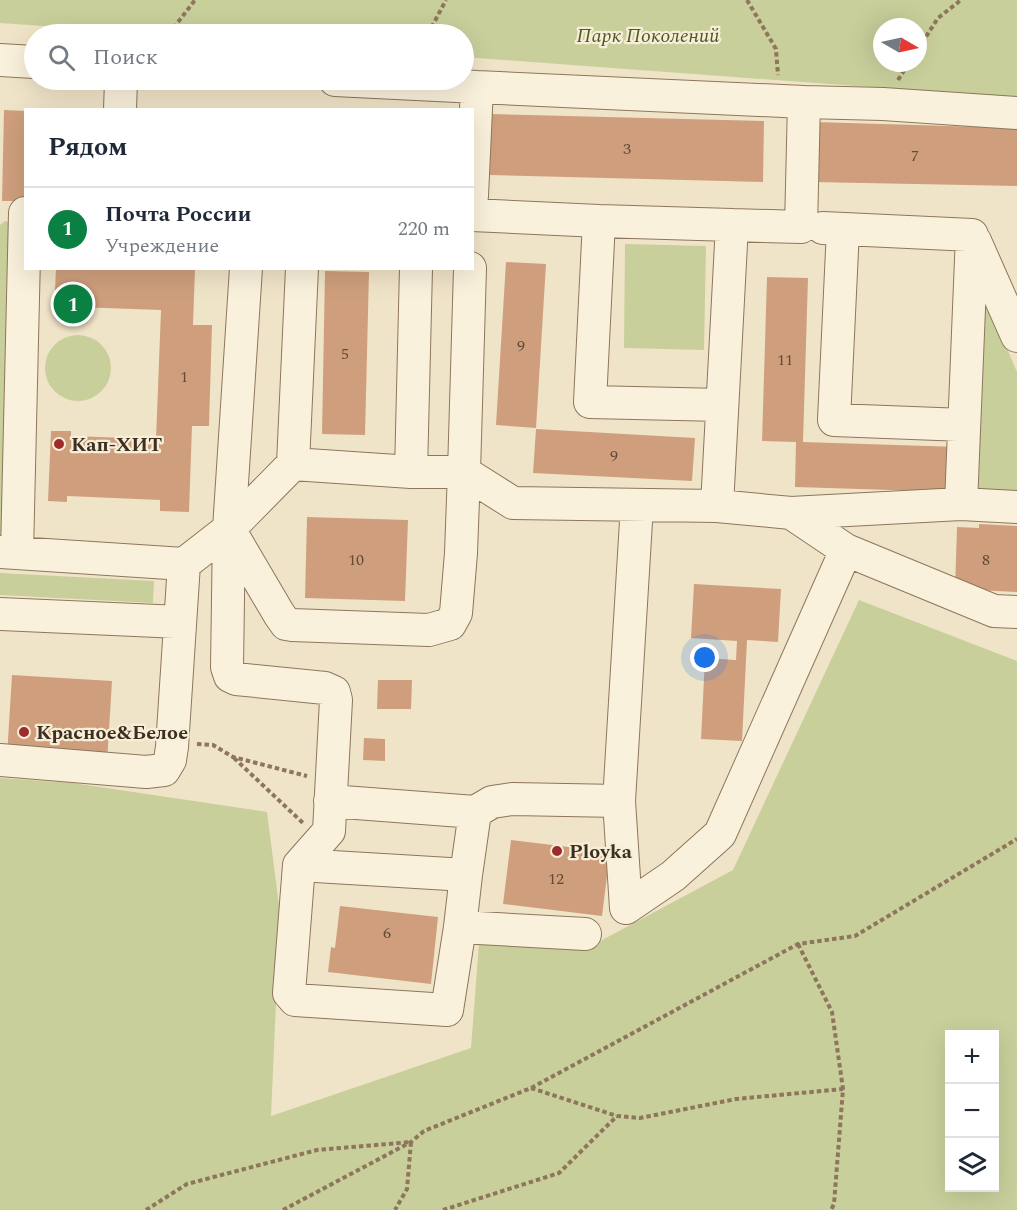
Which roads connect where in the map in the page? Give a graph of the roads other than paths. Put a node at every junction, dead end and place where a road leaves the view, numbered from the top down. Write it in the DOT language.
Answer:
graph roads {
  1 [pos="0,60"];
  2 [pos="24,61"];
  3 [pos="474,87"];
  4 [pos="477,87"];
  5 [pos="121,90"];
  6 [pos="792,102"];
  7 [pos="120,108"];
  8 [pos="1017,113"];
  9 [pos="474,152"];
  10 [pos="0,212"];
  11 [pos="24,213"];
  12 [pos="474,215"];
  13 [pos="599,221"];
  14 [pos="732,225"];
  15 [pos="801,227"];
  16 [pos="843,229"];
  17 [pos="24,234"];
  18 [pos="972,235"];
  19 [pos="246,270"];
  20 [pos="302,270"];
  21 [pos="416,270"];
  22 [pos="470,270"];
  23 [pos="1017,336"];
  24 [pos="722,405"];
  25 [pos="964,425"];
  26 [pos="293,464"];
  27 [pos="411,472"];
  28 [pos="464,472"];
  29 [pos="961,504"];
  30 [pos="637,505"];
  31 [pos="717,506"];
  32 [pos="1017,507"];
  33 [pos="791,513"];
  34 [pos="229,529"];
  35 [pos="846,550"];
  36 [pos="9,552"];
  37 [pos="184,564"];
  38 [pos="1017,612"];
  39 [pos="0,614"];
  40 [pos="180,622"];
  41 [pos="0,760"];
  42 [pos="330,790"];
  43 [pos="619,801"];
  44 [pos="475,812"];
  45 [pos="299,865"];
  46 [pos="466,875"];
  47 [pos="460,927"];
  48 [pos="585,934"];
  1 -- 2 [label="lane"];
  3 -- 4 [label="lane"];
  4 -- 6 [label="lane"];
  4 -- 9 [label="lane"];
  5 -- 7 [label="lane"];
  6 -- 8 [label="lane"];
  6 -- 15 [label="lane"];
  10 -- 11 [label="lane"];
  12 -- 13 [label="lane"];
  13 -- 14 [label="lane"];
  13 -- 24 [label="lane"];
  14 -- 15 [label="lane"];
  14 -- 24 [label="lane"];
  15 -- 16 [label="lane"];
  16 -- 18 [label="lane"];
  16 -- 25 [label="lane"];
  17 -- 36 [label="lane"];
  18 -- 23 [label="lane"];
  18 -- 25 [label="lane"];
  19 -- 34 [label="lane"];
  20 -- 26 [label="lane"];
  21 -- 27 [label="lane"];
  22 -- 28 [label="lane"];
  24 -- 31 [label="lane"];
  25 -- 29 [label="lane"];
  26 -- 27 [label="lane"];
  26 -- 34 [label="lane"];
  27 -- 28 [label="lane"];
  28 -- 30 [label="lane"];
  28 -- 34 [label="lane"];
  29 -- 32 [label="lane"];
  29 -- 33 [label="lane"];
  30 -- 31 [label="lane"];
  30 -- 43 [label="lane"];
  31 -- 33 [label="lane"];
  33 -- 35 [label="lane"];
  34 -- 37 [label="lane"];
  34 -- 42 [label="lane"];
  35 -- 38 [label="lane"];
  35 -- 43 [label="lane"];
  36 -- 37 [label="lane"];
  37 -- 40 [label="lane"];
  39 -- 40 [label="lane"];
  40 -- 41 [label="lane"];
  42 -- 44 [label="lane"];
  42 -- 45 [label="lane"];
  43 -- 44 [label="lane"];
  44 -- 46 [label="lane"];
  45 -- 46 [label="lane"];
  45 -- 47 [label="lane"];
  46 -- 47 [label="lane"];
  47 -- 48 [label="lane"];
}
